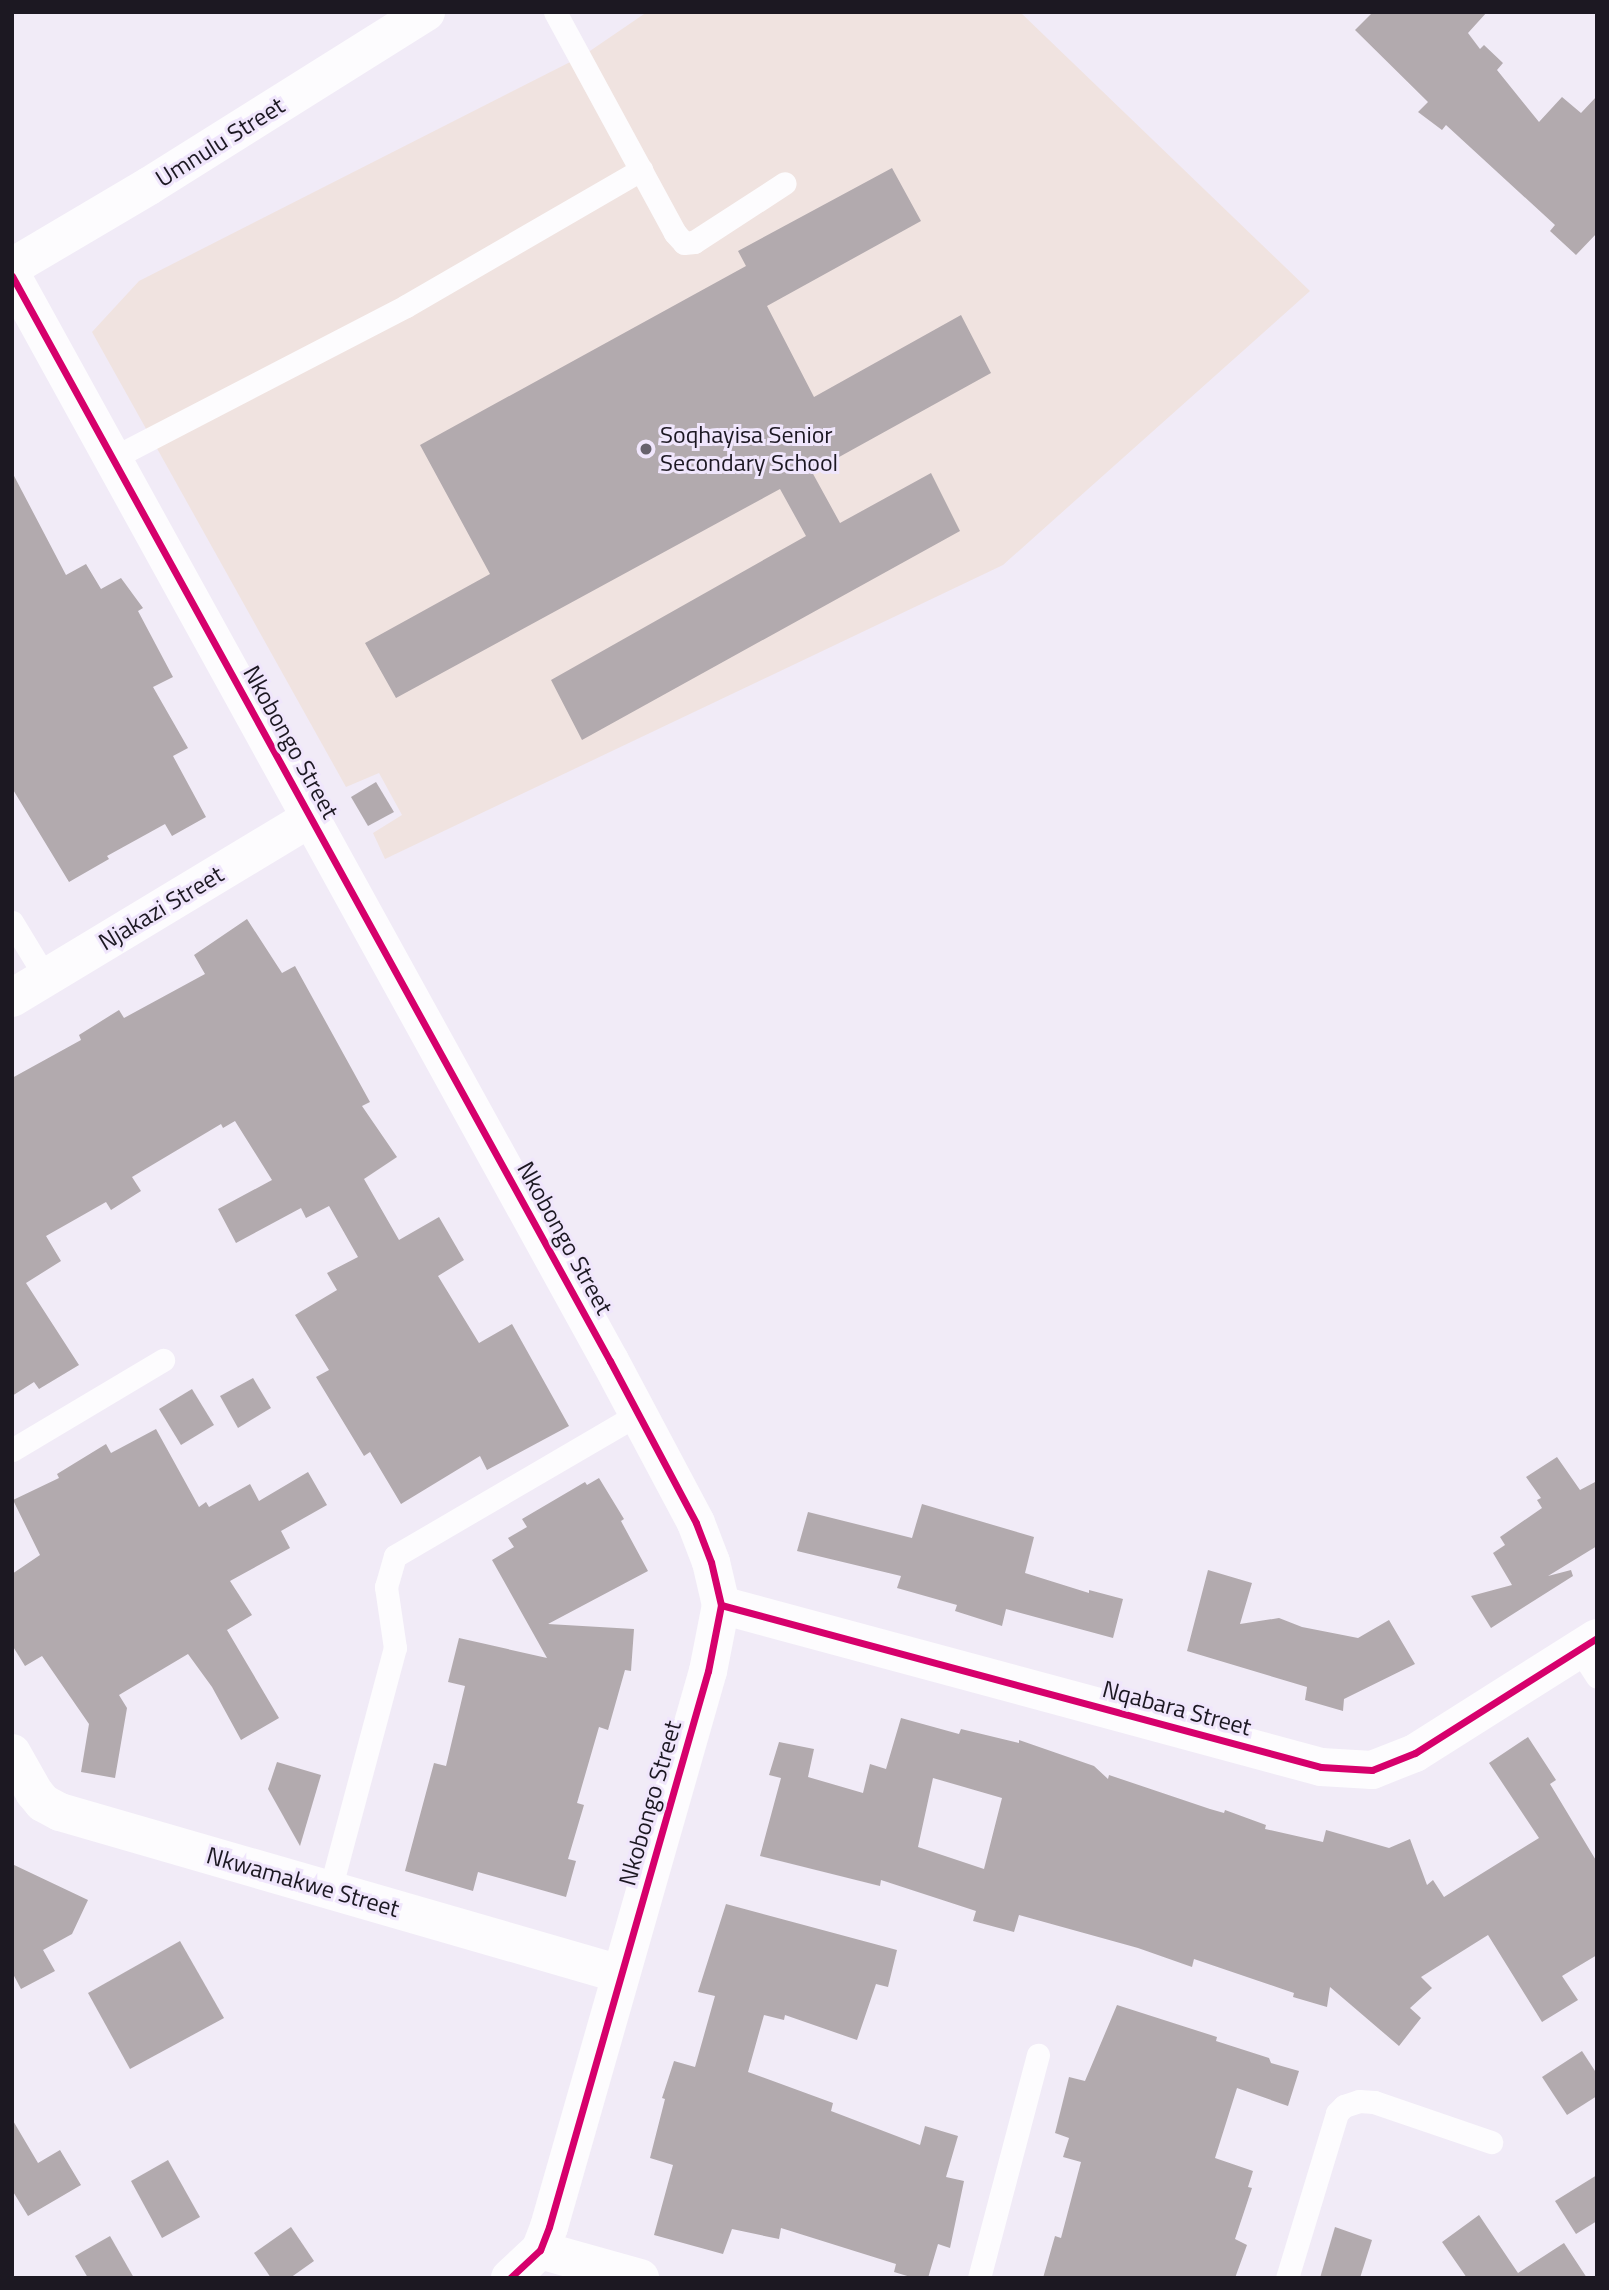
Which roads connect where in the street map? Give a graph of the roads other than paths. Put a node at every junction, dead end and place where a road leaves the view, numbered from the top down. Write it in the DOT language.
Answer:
graph roads {
  1 [pos="426,12"];
  2 [pos="555,12"];
  3 [pos="641,170"];
  4 [pos="785,183"];
  5 [pos="12,267"];
  6 [pos="12,276"];
  7 [pos="113,458"];
  8 [pos="310,818"];
  9 [pos="12,922"];
  10 [pos="46,978"];
  11 [pos="12,998"];
  12 [pos="163,1360"];
  13 [pos="638,1414"];
  14 [pos="12,1450"];
  15 [pos="721,1605"];
  16 [pos="1591,1655"];
  17 [pos="15,1763"];
  18 [pos="330,1890"];
  19 [pos="620,1974"];
  20 [pos="1038,2055"];
  21 [pos="1491,2142"];
  22 [pos="540,2250"];
  23 [pos="510,2278"];
  24 [pos="640,2278"];
  25 [pos="979,2278"];
  26 [pos="1287,2278"];
  1 -- 5 [label="street, Umnulu Street"];
  2 -- 3 [label="lane"];
  3 -- 4 [label="lane"];
  3 -- 7 [label="lane"];
  6 -- 7 [label="street, Nkobongo Street"];
  7 -- 8 [label="street, Nkobongo Street"];
  8 -- 10 [label="street, Njakazi Street"];
  8 -- 13 [label="street, Nkobongo Street"];
  9 -- 10 [label="lane"];
  10 -- 11 [label="street, Njakazi Street"];
  12 -- 14 [label="lane"];
  13 -- 15 [label="street, Nkobongo Street"];
  13 -- 18 [label="lane"];
  15 -- 16 [label="street, Nqabara Street"];
  15 -- 19 [label="street, Nkobongo Street"];
  17 -- 18 [label="street, Nkwamakwe Street"];
  18 -- 19 [label="street, Nkwamakwe Street"];
  19 -- 22 [label="street, Nkobongo Street"];
  20 -- 25 [label="lane"];
  21 -- 26 [label="lane"];
  22 -- 23 [label="street, Nkobongo Street"];
  22 -- 24 [label="street"];
}
